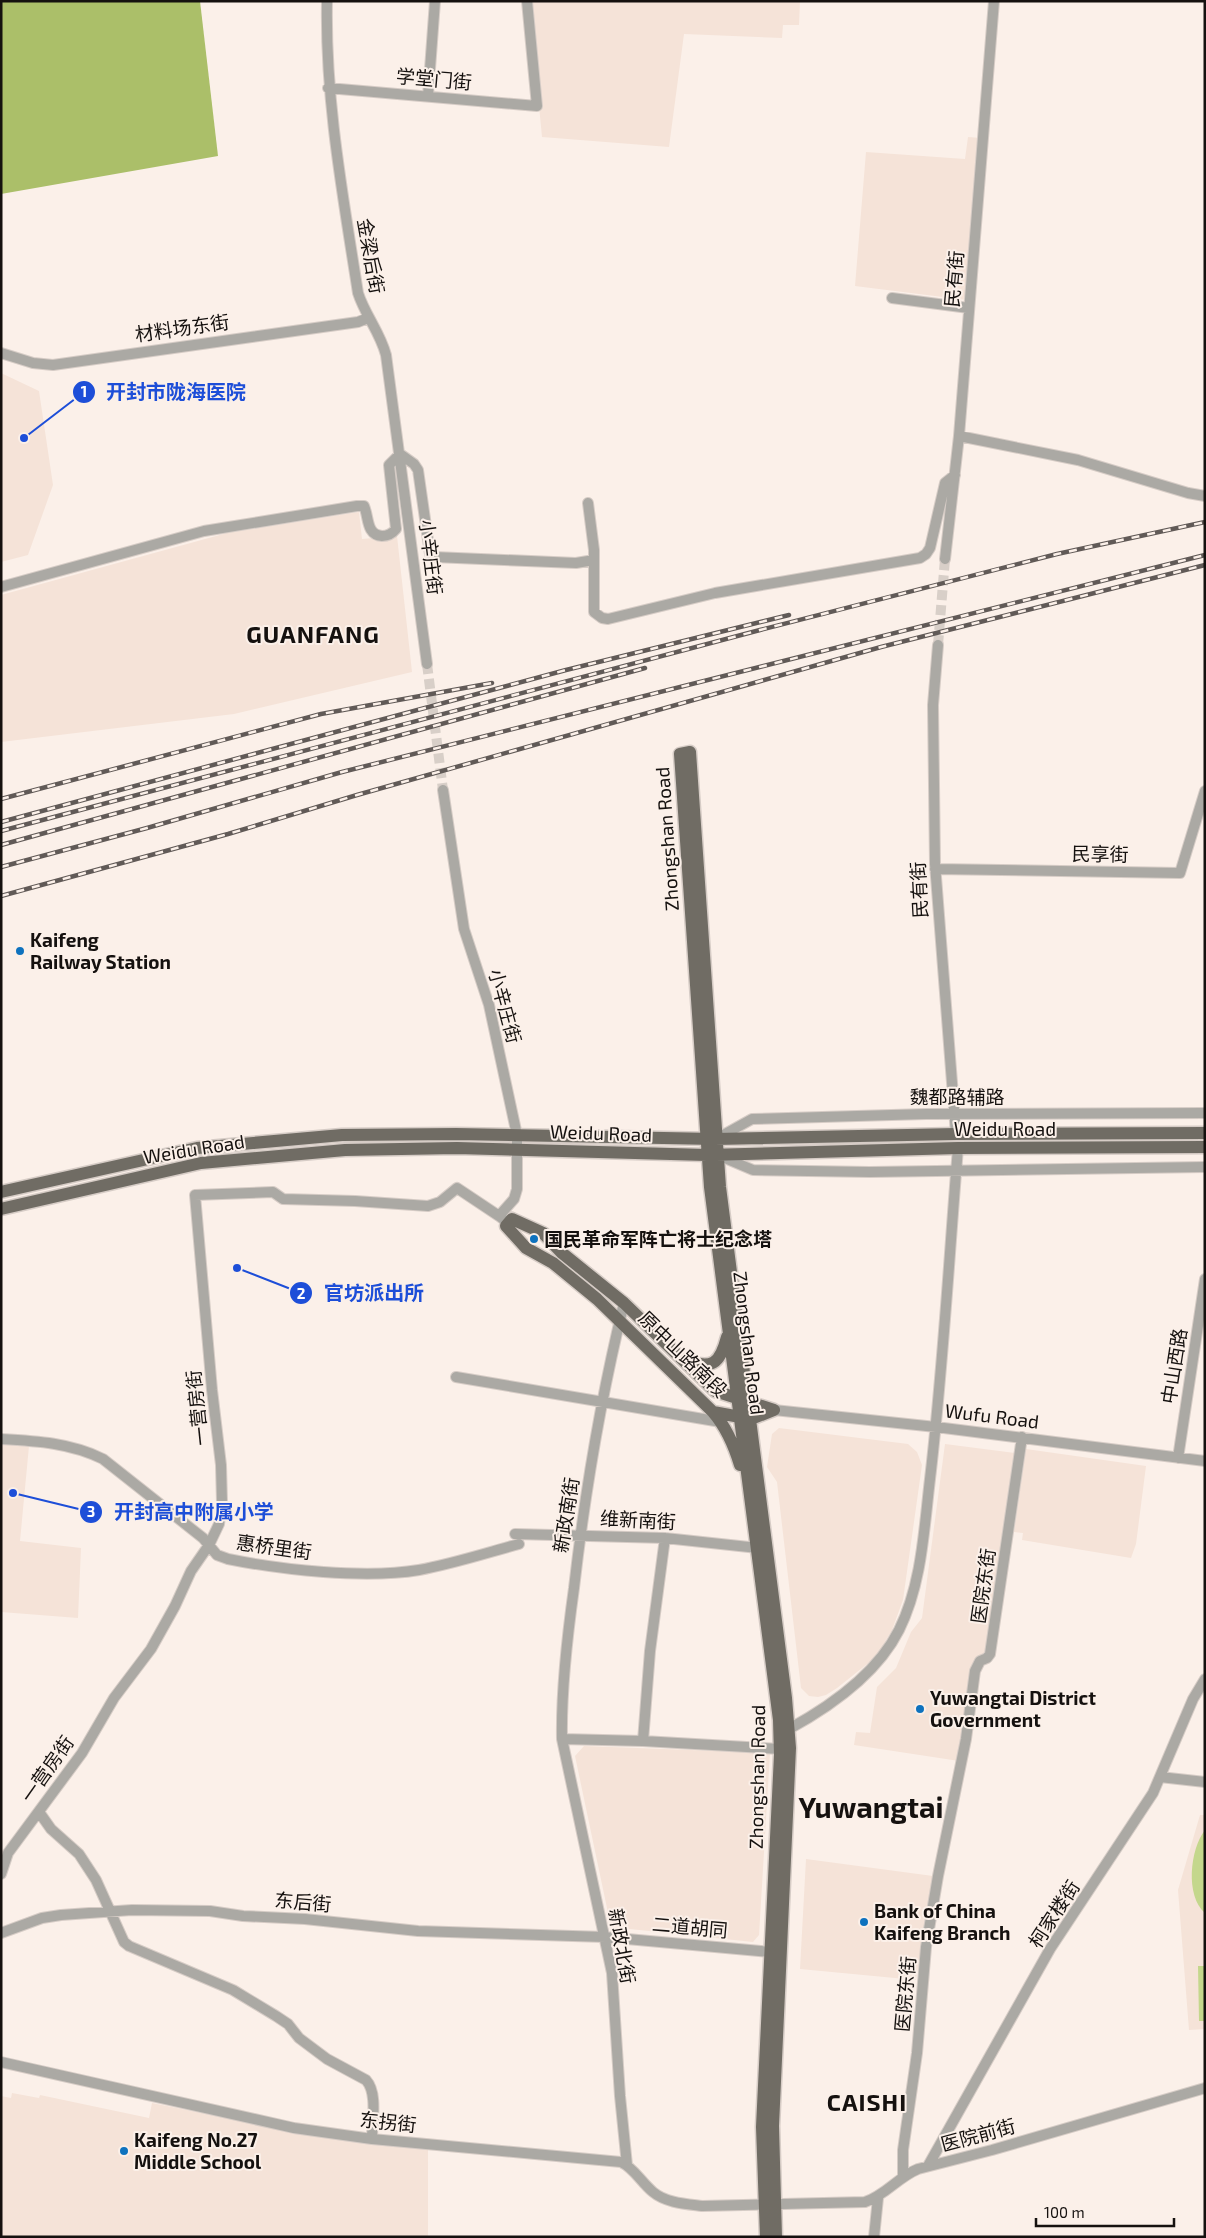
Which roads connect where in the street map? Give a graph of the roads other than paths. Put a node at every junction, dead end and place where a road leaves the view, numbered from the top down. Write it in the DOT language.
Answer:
graph roads {
  1 [pos="326,1"];
  2 [pos="435,1"];
  3 [pos="527,1"];
  4 [pos="994,1"];
  5 [pos="328,88"];
  6 [pos="428,96"];
  7 [pos="892,298"];
  8 [pos="969,308"];
  9 [pos="368,318"];
  10 [pos="1,353"];
  11 [pos="959,436"];
  12 [pos="400,454"];
  13 [pos="955,475"];
  14 [pos="1205,496"];
  15 [pos="588,503"];
  16 [pos="945,559"];
  17 [pos="594,560"];
  18 [pos="1,587"];
  19 [pos="938,645"];
  20 [pos="427,664"];
  21 [pos="443,790"];
  22 [pos="1205,791"];
  23 [pos="1201,822"];
  24 [pos="935,869"];
  25 [pos="1205,1113"];
  26 [pos="955,1114"];
  27 [pos="1205,1133"];
  28 [pos="956,1134"];
  29 [pos="517,1136"];
  30 [pos="711,1139"];
  31 [pos="1205,1147"];
  32 [pos="958,1148"];
  33 [pos="518,1150"];
  34 [pos="712,1155"];
  35 [pos="1205,1167"];
  36 [pos="956,1170"];
  37 [pos="1,1192"];
  38 [pos="1,1208"];
  39 [pos="503,1220"];
  40 [pos="1205,1279"];
  41 [pos="624,1303"];
  42 [pos="620,1319"];
  43 [pos="729,1332"];
  44 [pos="685,1360"];
  45 [pos="456,1377"];
  46 [pos="737,1398"];
  47 [pos="602,1402"];
  48 [pos="749,1404"];
  49 [pos="774,1410"];
  50 [pos="717,1417"];
  51 [pos="745,1418"];
  52 [pos="936,1427"];
  53 [pos="1022,1437"];
  54 [pos="1,1439"];
  55 [pos="1178,1458"];
  56 [pos="1205,1461"];
  57 [pos="751,1497"];
  58 [pos="580,1535"];
  59 [pos="665,1538"];
  60 [pos="517,1539"];
  61 [pos="209,1545"];
  62 [pos="758,1548"];
  63 [pos="1205,1679"];
  64 [pos="789,1729"];
  65 [pos="562,1737"];
  66 [pos="643,1741"];
  67 [pos="780,1749"];
  68 [pos="1160,1777"];
  69 [pos="1205,1782"];
  70 [pos="39,1812"];
  71 [pos="1,1874"];
  72 [pos="111,1912"];
  73 [pos="1,1934"];
  74 [pos="606,1937"];
  75 [pos="771,1952"];
  76 [pos="1,2062"];
  77 [pos="1205,2088"];
  78 [pos="372,2139"];
  79 [pos="627,2165"];
  80 [pos="928,2166"];
  81 [pos="903,2176"];
  82 [pos="878,2198"];
  83 [pos="769,2205"];
  84 [pos="766,2237"];
  85 [pos="776,2237"];
  86 [pos="874,2237"];
  1 -- 5 [label="street, 金梁后街"];
  2 -- 6 [label="street"];
  3 -- 6 [label="street, 学堂门街"];
  4 -- 8 [label="street, 民有街"];
  5 -- 6 [label="street, 学堂门街"];
  5 -- 9 [label="street, 金梁后街"];
  7 -- 8 [label="street"];
  8 -- 11 [label="street, 民有街"];
  9 -- 10 [label="street, 材料场东街"];
  9 -- 12 [label="street, 金梁后街"];
  11 -- 13 [label="street, 民有街"];
  11 -- 14 [label="street"];
  12 -- 17 [label="street"];
  12 -- 18 [label="street"];
  12 -- 20 [label="street, 小辛庄街"];
  13 -- 16 [label="street, 民有街"];
  13 -- 17 [label="street"];
  15 -- 17 [label="street"];
  19 -- 24 [label="street, 民有街"];
  21 -- 29 [label="street, 小辛庄街"];
  22 -- 23 [label="street, 民享街"];
  23 -- 24 [label="street, 民享街"];
  24 -- 26 [label="street, 民有街"];
  25 -- 26 [label="street, 魏都路辅路"];
  26 -- 28 [label="street, 民有街"];
  26 -- 30 [label="street, 魏都路辅路"];
  27 -- 28 [label="main road, Weidu Road"];
  28 -- 30 [label="main road, Weidu Road"];
  29 -- 30 [label="main road, Weidu Road"];
  29 -- 33 [label="street, 小辛庄街"];
  29 -- 37 [label="main road, Weidu Road"];
  30 -- 30 [label="main road, Zhongshan Road"];
  30 -- 34 [label="main road, Zhongshan Road"];
  31 -- 32 [label="main road, Weidu Road"];
  32 -- 34 [label="main road, Weidu Road"];
  32 -- 36 [label="street"];
  33 -- 34 [label="main road, Weidu Road"];
  33 -- 38 [label="main road, Weidu Road"];
  33 -- 39 [label="street, 小辛庄街"];
  34 -- 36 [label="street"];
  34 -- 43 [label="main road, Zhongshan Road"];
  34 -- 48 [label="main road, Zhongshan Road"];
  35 -- 36 [label="street"];
  36 -- 52 [label="street"];
  39 -- 41 [label="main road, 原中山路南段"];
  39 -- 42 [label="main road, 原中山路南段"];
  39 -- 61 [label="street, 一营房街"];
  40 -- 55 [label="street, 中山西路"];
  41 -- 42 [label="street, 新政南街"];
  41 -- 44 [label="main road, 原中山路南段"];
  42 -- 47 [label="street, 新政南街"];
  42 -- 50 [label="main road, 原中山路南段"];
  43 -- 44 [label="main road"];
  43 -- 46 [label="main road, Zhongshan Road"];
  44 -- 46 [label="main road, 原中山路南段"];
  45 -- 47 [label="street"];
  46 -- 48 [label="main road, 原中山路南段"];
  46 -- 51 [label="main road, Zhongshan Road"];
  47 -- 50 [label="street"];
  47 -- 58 [label="street, 新政南街"];
  48 -- 49 [label="main road, 原中山路南段"];
  48 -- 51 [label="main road, Zhongshan Road"];
  49 -- 51 [label="main road"];
  49 -- 52 [label="street, Wufu Road"];
  50 -- 51 [label="main road, 原中山路南段"];
  50 -- 57 [label="main road"];
  51 -- 57 [label="main road, Zhongshan Road"];
  51 -- 64 [label="main road, Zhongshan Road"];
  52 -- 53 [label="street, Wufu Road"];
  52 -- 64 [label="street"];
  53 -- 55 [label="street, Wufu Road"];
  53 -- 81 [label="street, 医院东街"];
  54 -- 61 [label="street, 惠桥里街"];
  55 -- 56 [label="street, Wufu Road"];
  57 -- 62 [label="main road, Zhongshan Road"];
  58 -- 59 [label="street, 维新南街"];
  58 -- 60 [label="street, 维新南街"];
  58 -- 65 [label="street, 新政南街"];
  59 -- 62 [label="street, 维新南街"];
  59 -- 66 [label="street"];
  60 -- 61 [label="street, 惠桥里街"];
  61 -- 70 [label="street, 一营房街"];
  62 -- 67 [label="main road, Zhongshan Road"];
  63 -- 68 [label="street, 柯家楼街"];
  64 -- 83 [label="main road, Zhongshan Road"];
  65 -- 66 [label="street"];
  65 -- 74 [label="street, 新政北街"];
  66 -- 67 [label="street"];
  67 -- 75 [label="main road, Zhongshan Road"];
  68 -- 69 [label="street"];
  68 -- 80 [label="street, 柯家楼街"];
  70 -- 71 [label="street, 一营房街"];
  70 -- 72 [label="street"];
  72 -- 73 [label="street, 东后街"];
  72 -- 74 [label="street, 东后街"];
  72 -- 78 [label="street"];
  74 -- 75 [label="street, 二道胡同"];
  74 -- 79 [label="street, 新政北街"];
  75 -- 83 [label="main road, Zhongshan Road"];
  76 -- 78 [label="street, 东拐街"];
  77 -- 80 [label="street, 医院前街"];
  78 -- 79 [label="street, 东拐街"];
  79 -- 83 [label="street"];
  80 -- 81 [label="street, 医院前街"];
  81 -- 82 [label="street, 医院前街"];
  82 -- 83 [label="street, 医院前街"];
  82 -- 86 [label="street"];
  83 -- 84 [label="main road, Zhongshan Road"];
  83 -- 85 [label="main road, Zhongshan Road"];
}
